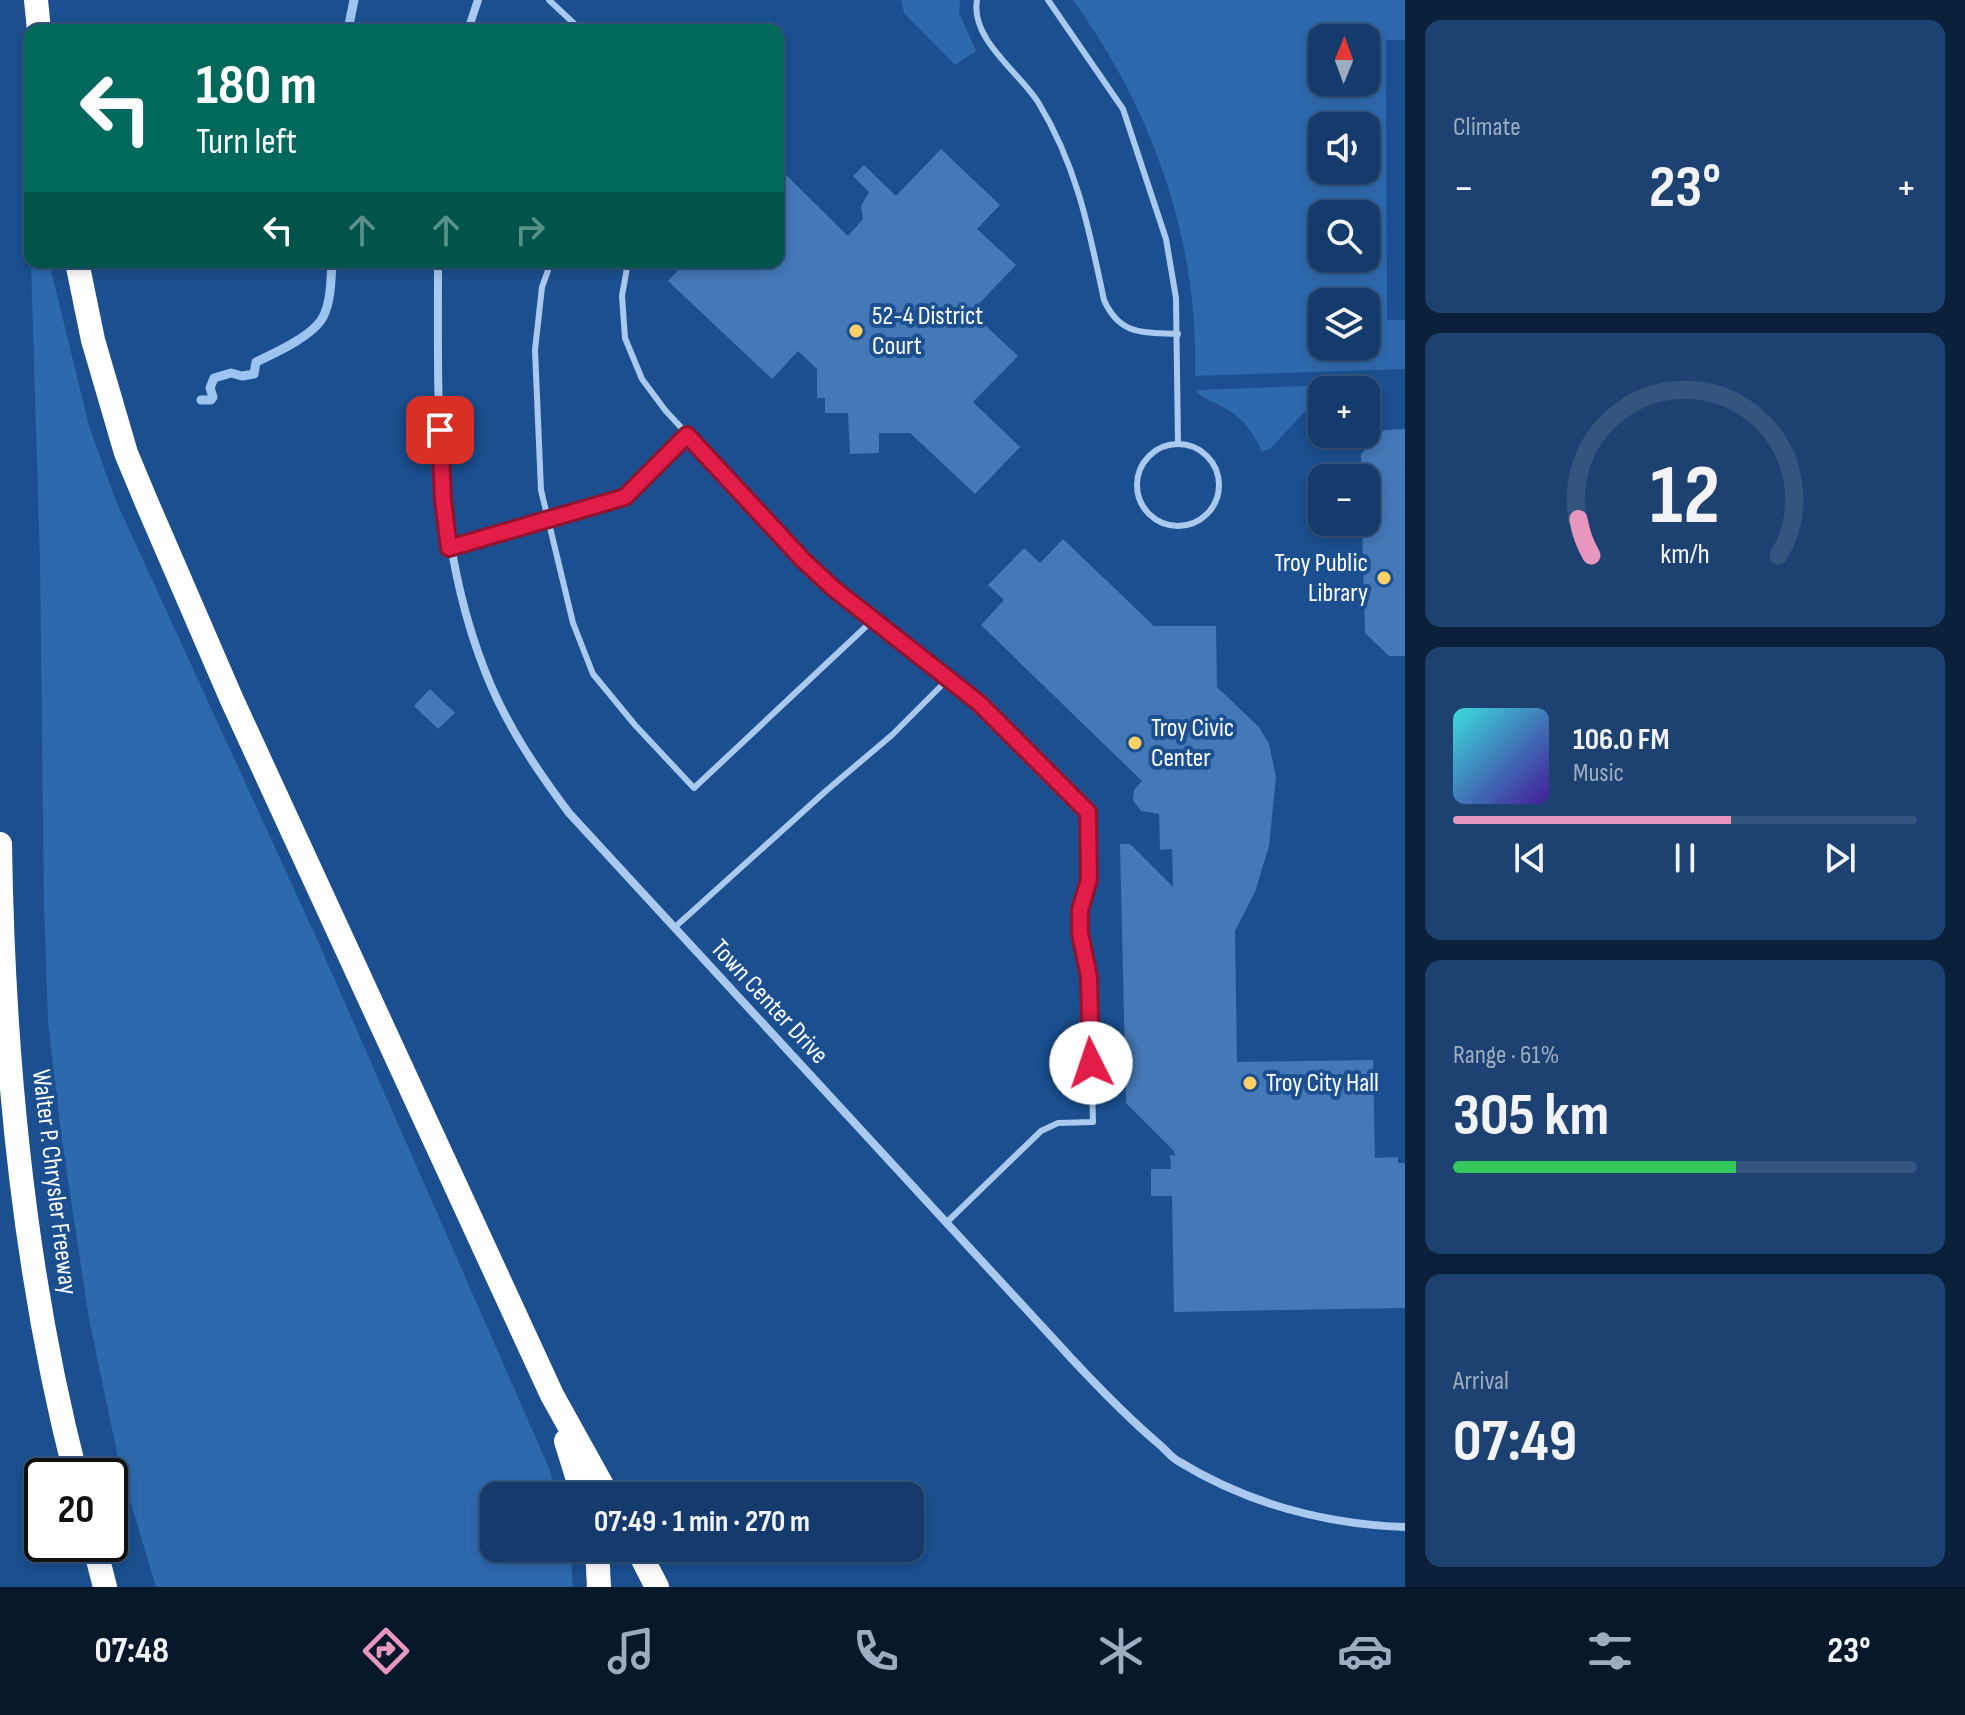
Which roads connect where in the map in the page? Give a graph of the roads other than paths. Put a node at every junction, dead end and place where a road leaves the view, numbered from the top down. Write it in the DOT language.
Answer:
graph roads {
  1 [pos="36,0"];
  2 [pos="478,0"];
  3 [pos="549,0"];
  4 [pos="977,0"];
  5 [pos="1048,0"];
  6 [pos="38,24"];
  7 [pos="470,24"];
  8 [pos="575,24"];
  9 [pos="78,268"];
  10 [pos="438,268"];
  11 [pos="549,268"];
  12 [pos="627,268"];
  13 [pos="1178,334"];
  14 [pos="687,435"];
  15 [pos="1178,444"];
  16 [pos="547,522"];
  17 [pos="449,548"];
  18 [pos="874,619"];
  19 [pos="948,679"];
  20 [pos="0,844"];
  21 [pos="674,928"];
  22 [pos="946,1223"];
  23 [pos="552,1395"];
  24 [pos="72,1458"];
  25 [pos="579,1482"];
  26 [pos="600,1482"];
  27 [pos="1405,1527"];
  28 [pos="99,1562"];
  29 [pos="598,1562"];
  30 [pos="644,1562"];
  31 [pos="105,1587"];
  32 [pos="599,1587"];
  33 [pos="657,1587"];
  1 -- 6 [label="highway"];
  2 -- 7 [label="street"];
  3 -- 8 [label="lane"];
  4 -- 13 [label="lane"];
  5 -- 13 [label="lane"];
  9 -- 23 [label="highway"];
  10 -- 17 [label="street, Town Center Drive"];
  11 -- 16 [label="lane"];
  12 -- 14 [label="lane"];
  13 -- 15 [label="lane"];
  14 -- 16 [label="lane"];
  14 -- 18 [label="lane"];
  15 -- 15 [label="lane"];
  16 -- 17 [label="lane"];
  16 -- 18 [label="lane"];
  17 -- 21 [label="street, Town Center Drive"];
  18 -- 19 [label="lane"];
  19 -- 21 [label="lane"];
  19 -- 22 [label="lane"];
  20 -- 24 [label="highway, Walter P. Chrysler Freeway"];
  21 -- 22 [label="street, Town Center Drive"];
  22 -- 27 [label="street, Town Center Drive"];
  23 -- 25 [label="highway"];
  23 -- 26 [label="highway"];
  28 -- 31 [label="highway"];
  29 -- 32 [label="highway"];
  30 -- 33 [label="highway"];
}
